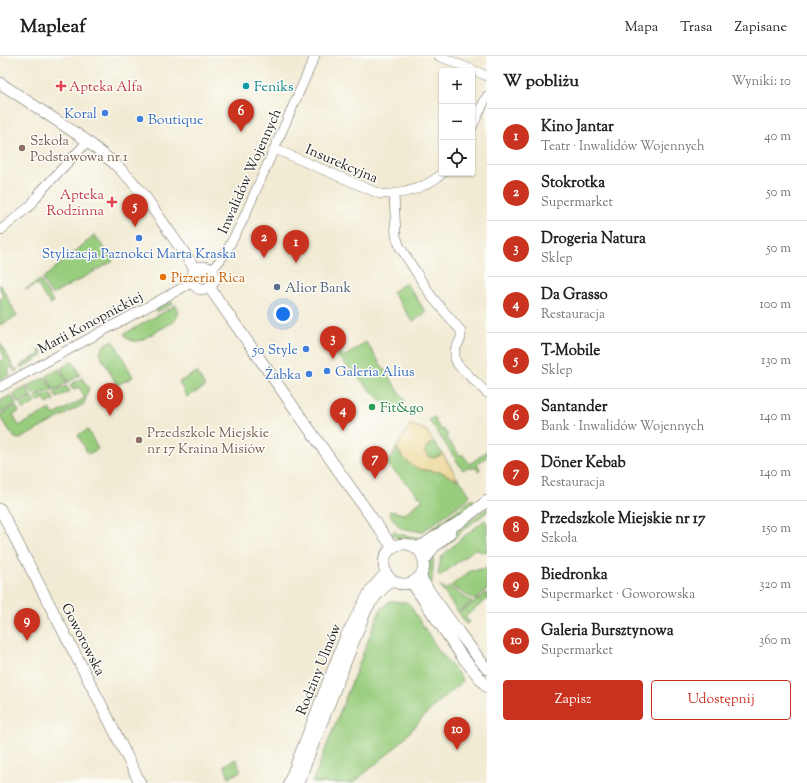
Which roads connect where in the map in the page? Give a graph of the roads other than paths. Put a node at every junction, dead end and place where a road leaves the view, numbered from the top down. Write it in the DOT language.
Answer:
graph roads {
  1 [pos="315,56"];
  2 [pos="439,56"];
  3 [pos="487,76"];
  4 [pos="0,83"];
  5 [pos="487,96"];
  6 [pos="475,121"];
  7 [pos="88,141"];
  8 [pos="275,149"];
  9 [pos="439,176"];
  10 [pos="394,194"];
  11 [pos="0,228"];
  12 [pos="196,270"];
  13 [pos="211,271"];
  14 [pos="193,282"];
  15 [pos="208,287"];
  16 [pos="0,387"];
  17 [pos="487,393"];
  18 [pos="487,500"];
  19 [pos="0,509"];
  20 [pos="460,522"];
  21 [pos="393,548"];
  22 [pos="415,548"];
  23 [pos="424,561"];
  24 [pos="389,577"];
  25 [pos="416,579"];
  26 [pos="487,669"];
  27 [pos="487,687"];
  28 [pos="140,783"];
  29 [pos="289,783"];
  30 [pos="298,783"];
  1 -- 8 [label="street, Inwalidów Wojennych"];
  2 -- 3 [label="street"];
  4 -- 7 [label="street"];
  5 -- 6 [label="street"];
  7 -- 11 [label="street"];
  7 -- 12 [label="street"];
  8 -- 10 [label="street, Insurekcyjna"];
  8 -- 13 [label="street, Inwalidów Wojennych"];
  9 -- 10 [label="street, Insurekcyjna"];
  10 -- 17 [label="street"];
  12 -- 13 [label="street"];
  12 -- 14 [label="street"];
  13 -- 15 [label="street"];
  14 -- 15 [label="street"];
  14 -- 16 [label="street, Marii Konopnickiej"];
  15 -- 21 [label="street"];
  18 -- 20 [label="street"];
  19 -- 28 [label="street, Goworowska"];
  20 -- 22 [label="street"];
  20 -- 23 [label="street"];
  21 -- 22 [label="street"];
  21 -- 24 [label="street"];
  22 -- 23 [label="street"];
  23 -- 25 [label="street"];
  24 -- 25 [label="street"];
  24 -- 29 [label="street, Rodziny Ulmów"];
  24 -- 30 [label="street, Rodziny Ulmów"];
  25 -- 26 [label="street"];
  25 -- 27 [label="street"];
}
